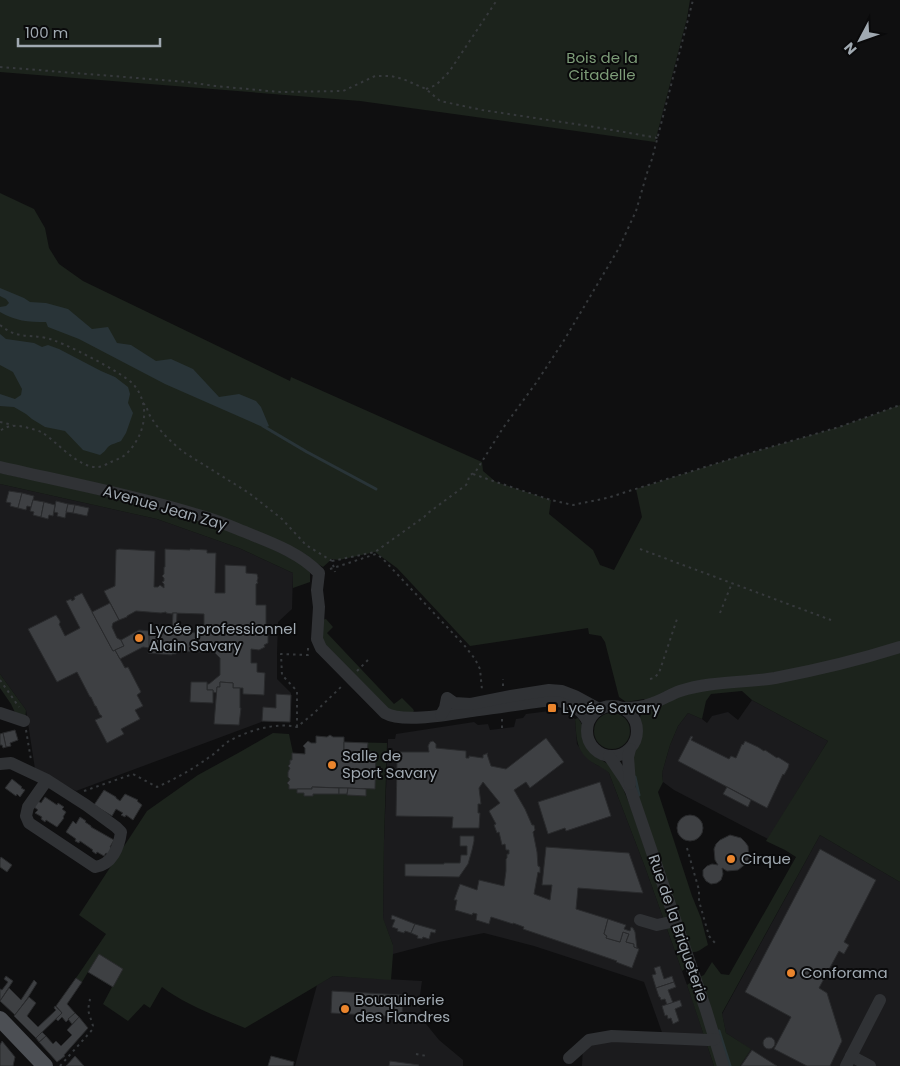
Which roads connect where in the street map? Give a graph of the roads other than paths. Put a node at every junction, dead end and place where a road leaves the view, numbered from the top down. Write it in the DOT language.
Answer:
graph roads {
  1 [pos="0,467"];
  2 [pos="900,647"];
  3 [pos="653,704"];
  4 [pos="623,708"];
  5 [pos="599,709"];
  6 [pos="0,714"];
  7 [pos="441,715"];
  8 [pos="24,721"];
  9 [pos="588,722"];
  10 [pos="636,723"];
  11 [pos="630,749"];
  12 [pos="609,756"];
  13 [pos="0,764"];
  14 [pos="47,780"];
  15 [pos="630,791"];
  16 [pos="640,920"];
  17 [pos="675,921"];
  18 [pos="880,1000"];
  19 [pos="0,1019"];
  20 [pos="715,1038"];
  21 [pos="569,1058"];
  22 [pos="848,1061"];
  23 [pos="45,1066"];
  24 [pos="724,1066"];
  25 [pos="870,1066"];
  1 -- 7 [label="street, Avenue Jean Zay"];
  2 -- 3 [label="street"];
  3 -- 4 [label="street"];
  3 -- 10 [label="street"];
  4 -- 5 [label="street"];
  4 -- 10 [label="street"];
  5 -- 7 [label="street"];
  5 -- 9 [label="street"];
  6 -- 8 [label="street"];
  7 -- 9 [label="street"];
  9 -- 12 [label="street"];
  10 -- 11 [label="street"];
  11 -- 12 [label="street"];
  11 -- 15 [label="street, Rue de la Briqueterie"];
  12 -- 15 [label="street, Rue de la Briqueterie"];
  13 -- 14 [label="street"];
  14 -- 14 [label="street"];
  15 -- 17 [label="street, Rue de la Briqueterie"];
  16 -- 17 [label="street"];
  17 -- 20 [label="street, Rue de la Briqueterie"];
  18 -- 22 [label="street"];
  19 -- 23 [label="main road"];
  20 -- 21 [label="street"];
  20 -- 24 [label="street, Rue de la Briqueterie"];
  22 -- 25 [label="street"];
}
